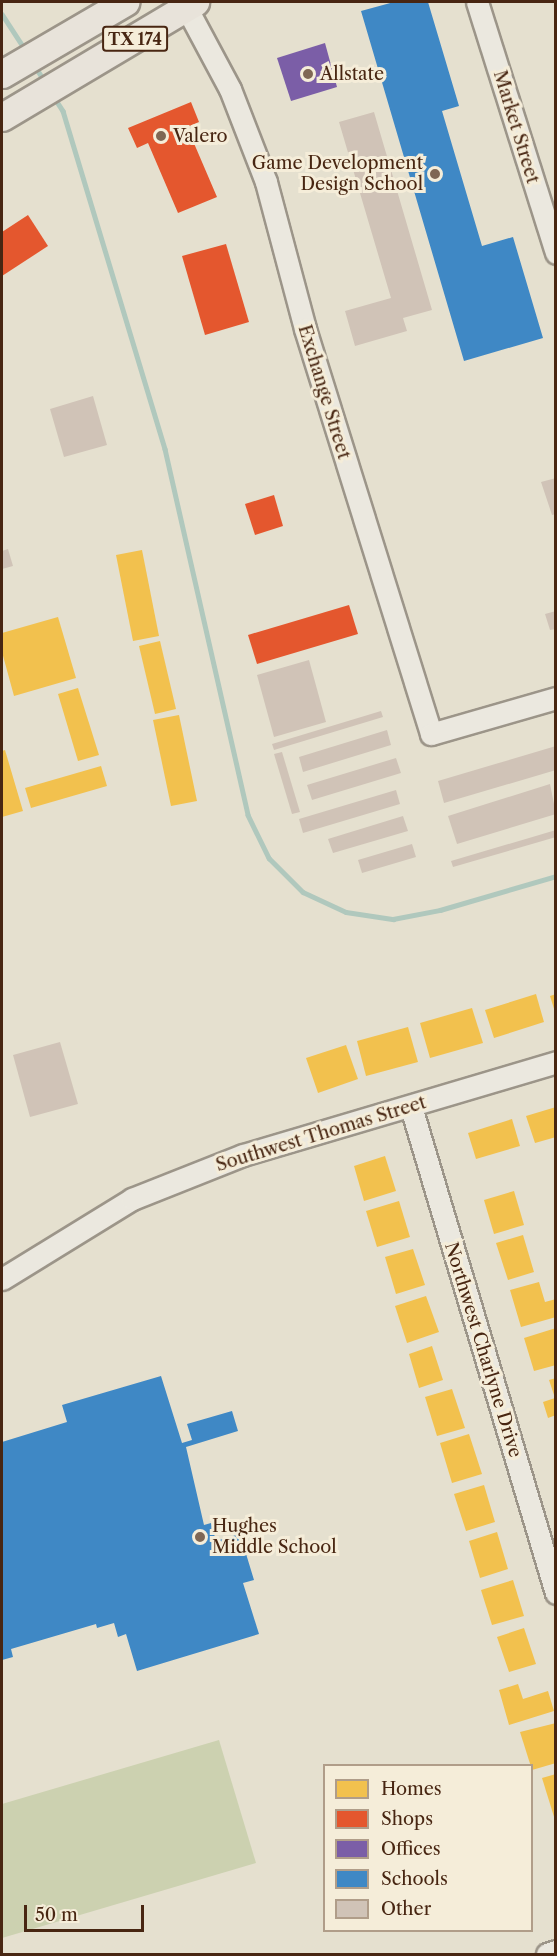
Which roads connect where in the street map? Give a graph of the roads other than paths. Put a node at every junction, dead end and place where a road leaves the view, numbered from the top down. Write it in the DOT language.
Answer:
graph roads {
  1 [pos="125,2"];
  2 [pos="477,2"];
  3 [pos="189,3"];
  4 [pos="2,74"];
  5 [pos="9,112"];
  6 [pos="555,253"];
  7 [pos="555,698"];
  8 [pos="555,1062"];
  9 [pos="411,1107"];
  10 [pos="2,1279"];
  11 [pos="555,1593"];
  12 [pos="555,1951"];
  13 [pos="547,1954"];
  1 -- 4 [label="main road, TX 174"];
  2 -- 6 [label="street, Market Street"];
  3 -- 5 [label="main road, TX 174"];
  3 -- 7 [label="street, Exchange Street"];
  8 -- 9 [label="street, Southwest Thomas Street"];
  9 -- 10 [label="street, Southwest Thomas Street"];
  9 -- 11 [label="street, Northwest Charlyne Drive"];
  12 -- 13 [label="street"];
}
